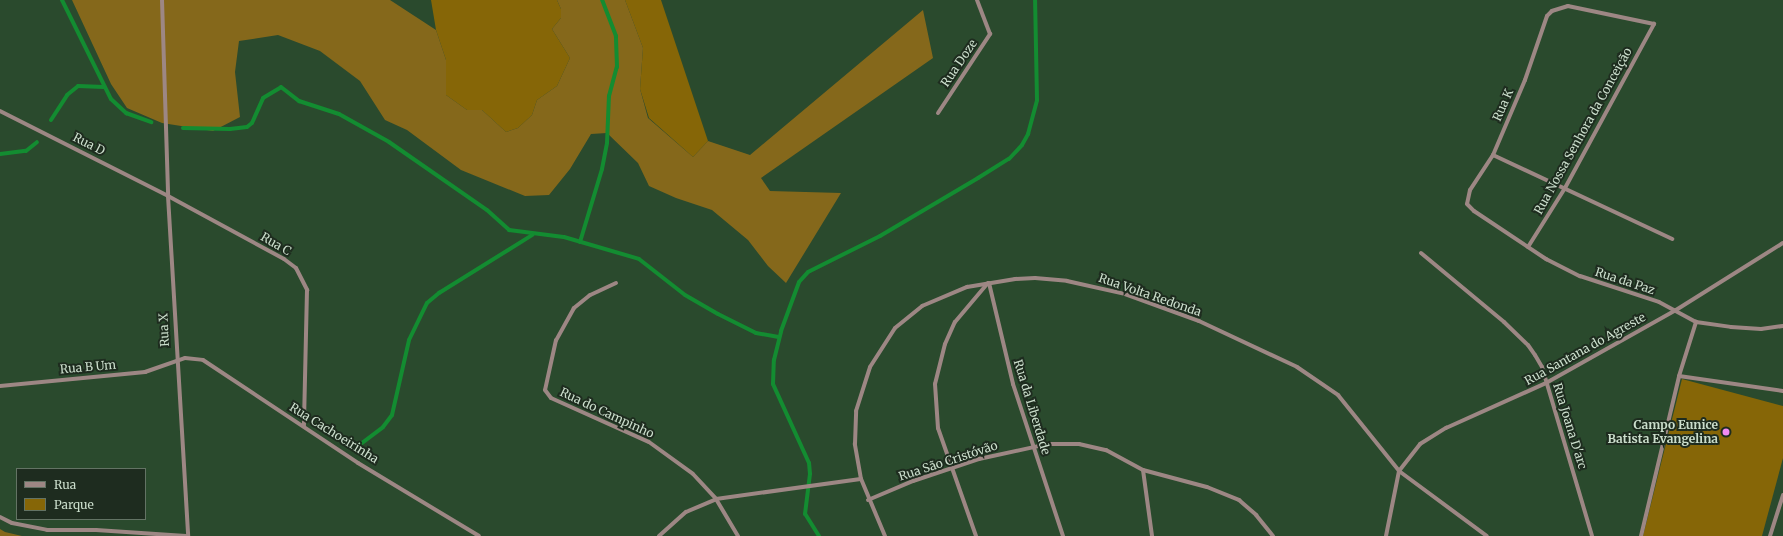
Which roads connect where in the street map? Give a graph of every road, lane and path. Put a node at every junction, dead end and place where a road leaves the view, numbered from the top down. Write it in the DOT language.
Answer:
graph roads {
  1 [pos="162,0"];
  2 [pos="977,0"];
  3 [pos="1560,8"];
  4 [pos="0,112"];
  5 [pos="938,114"];
  6 [pos="1493,155"];
  7 [pos="1565,188"];
  8 [pos="168,196"];
  9 [pos="1474,211"];
  10 [pos="1672,239"];
  11 [pos="1783,243"];
  12 [pos="1528,247"];
  13 [pos="1421,253"];
  14 [pos="616,283"];
  15 [pos="989,283"];
  16 [pos="1676,310"];
  17 [pos="1696,322"];
  18 [pos="1783,326"];
  19 [pos="176,360"];
  20 [pos="1679,376"];
  21 [pos="1546,383"];
  22 [pos="0,386"];
  23 [pos="1783,391"];
  24 [pos="304,426"];
  25 [pos="1034,447"];
  26 [pos="951,468"];
  27 [pos="1143,470"];
  28 [pos="1399,470"];
  29 [pos="861,480"];
  30 [pos="1783,495"];
  31 [pos="716,499"];
  32 [pos="868,500"];
  33 [pos="0,517"];
  34 [pos="187,536"];
  35 [pos="478,536"];
  36 [pos="659,536"];
  37 [pos="738,536"];
  38 [pos="885,536"];
  39 [pos="976,536"];
  40 [pos="1063,536"];
  41 [pos="1152,536"];
  42 [pos="1273,536"];
  43 [pos="1386,536"];
  44 [pos="1488,536"];
  45 [pos="1592,536"];
  46 [pos="1641,536"];
  47 [pos="1770,536"];
  1 -- 8 [label="street, Rua X"];
  2 -- 5 [label="street, Rua Doze"];
  3 -- 6 [label="street, Rua K"];
  3 -- 7 [label="street, Rua Nossa Senhora da Conceição"];
  4 -- 8 [label="street, Rua D"];
  6 -- 7 [label="street"];
  6 -- 9 [label="street, Rua K"];
  7 -- 10 [label="street"];
  7 -- 12 [label="street, Rua Nossa Senhora da Conceição"];
  8 -- 19 [label="street, Rua X"];
  8 -- 24 [label="street, Rua C"];
  9 -- 12 [label="street, Rua da Paz"];
  11 -- 16 [label="street, Rua Santana do Agreste"];
  12 -- 16 [label="street, Rua da Paz"];
  13 -- 21 [label="street, Rua Joana D'arc"];
  14 -- 31 [label="street, Rua do Campinho"];
  15 -- 25 [label="street, Rua da Liberdade"];
  15 -- 26 [label="street"];
  15 -- 28 [label="street, Rua Volta Redonda"];
  15 -- 29 [label="street, Rua Volta Redonda"];
  16 -- 17 [label="street, Rua da Paz"];
  16 -- 21 [label="street, Rua Santana do Agreste"];
  17 -- 18 [label="street, Rua da Paz"];
  17 -- 20 [label="street"];
  19 -- 22 [label="street, Rua B Um"];
  19 -- 24 [label="street, Rua Cachoeirinha"];
  19 -- 34 [label="street, Rua X"];
  20 -- 23 [label="street"];
  20 -- 46 [label="street"];
  21 -- 28 [label="street, Rua Santana do Agreste"];
  21 -- 45 [label="street, Rua Joana D'arc"];
  24 -- 35 [label="street, Rua Cachoeirinha"];
  25 -- 26 [label="street, Rua São Cristóvão"];
  25 -- 27 [label="street, Rua São Cristóvão"];
  25 -- 40 [label="street, Rua da Liberdade"];
  26 -- 32 [label="street, Rua São Cristóvão"];
  26 -- 39 [label="street"];
  27 -- 41 [label="street"];
  27 -- 42 [label="street, Rua São Cristóvão"];
  28 -- 43 [label="street"];
  28 -- 44 [label="street, Rua Volta Redonda"];
  29 -- 31 [label="street"];
  29 -- 32 [label="street, Rua Volta Redonda"];
  30 -- 47 [label="street"];
  31 -- 36 [label="street"];
  31 -- 37 [label="street, Rua do Campinho"];
  32 -- 38 [label="street, Rua Volta Redonda"];
  33 -- 34 [label="street"];
}
